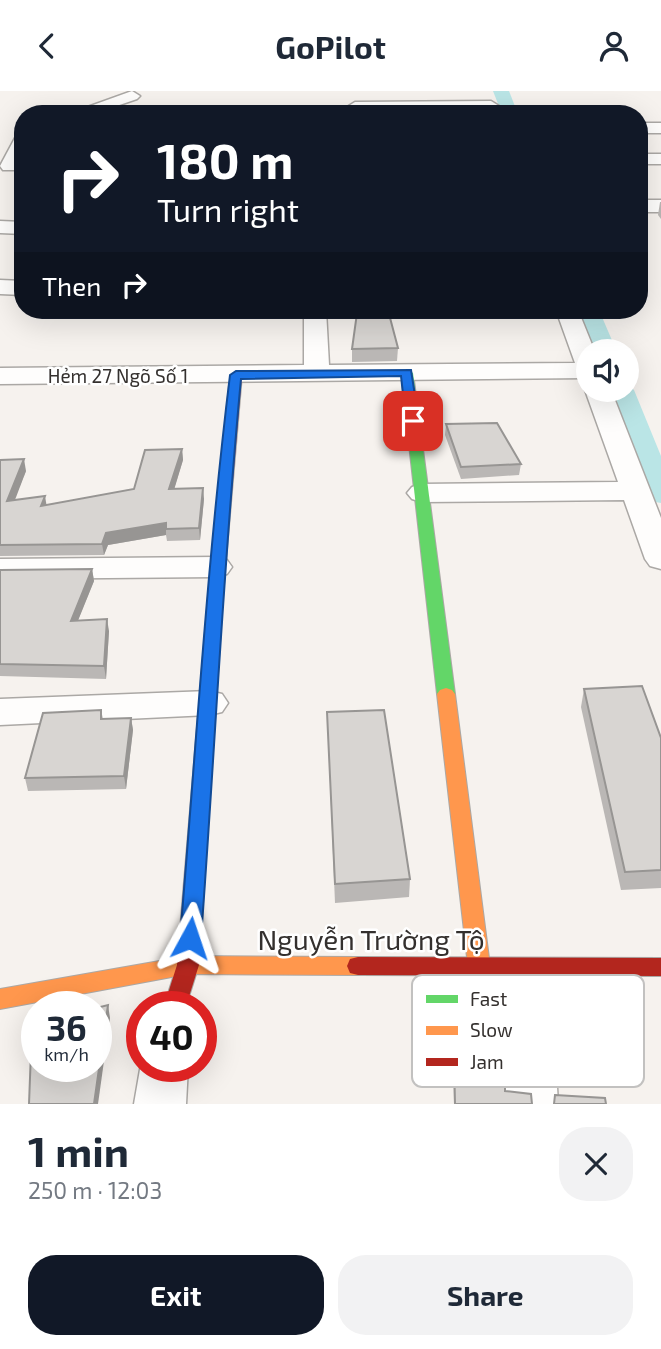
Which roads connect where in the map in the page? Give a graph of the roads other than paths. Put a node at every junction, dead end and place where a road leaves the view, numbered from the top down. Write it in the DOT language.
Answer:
graph roads {
  1 [pos="132,96"];
  2 [pos="490,104"];
  3 [pos="104,105"];
  4 [pos="445,105"];
  5 [pos="315,319"];
  6 [pos="570,319"];
  7 [pos="578,339"];
  8 [pos="576,367"];
  9 [pos="407,373"];
  10 [pos="317,374"];
  11 [pos="236,375"];
  12 [pos="0,376"];
  13 [pos="603,402"];
  14 [pos="636,491"];
  15 [pos="422,493"];
  16 [pos="661,559"];
  17 [pos="216,567"];
  18 [pos="0,569"];
  19 [pos="209,702"];
  20 [pos="0,712"];
  21 [pos="188,965"];
  22 [pos="479,966"];
  23 [pos="661,967"];
  24 [pos="180,991"];
  25 [pos="0,999"];
  26 [pos="162,1082"];
  27 [pos="160,1104"];
  1 -- 3 [label="street"];
  2 -- 4 [label="street"];
  5 -- 10 [label="street"];
  6 -- 7 [label="street"];
  8 -- 9 [label="street, Hẻm 27 Ngõ Số 1"];
  9 -- 10 [label="street, Hẻm 27 Ngõ Số 1"];
  9 -- 15 [label="street"];
  10 -- 11 [label="street, Hẻm 27 Ngõ Số 1"];
  11 -- 12 [label="street, Hẻm 27 Ngõ Số 1"];
  11 -- 17 [label="street"];
  13 -- 14 [label="street"];
  14 -- 15 [label="street"];
  14 -- 16 [label="street"];
  15 -- 22 [label="street"];
  17 -- 18 [label="street"];
  17 -- 19 [label="street"];
  19 -- 20 [label="street"];
  19 -- 21 [label="street"];
  21 -- 22 [label="street, Nguyễn Trường Tộ"];
  21 -- 24 [label="street"];
  21 -- 25 [label="street, Nguyễn Trường Tộ"];
  22 -- 23 [label="street, Nguyễn Trường Tộ"];
  26 -- 27 [label="street"];
}
